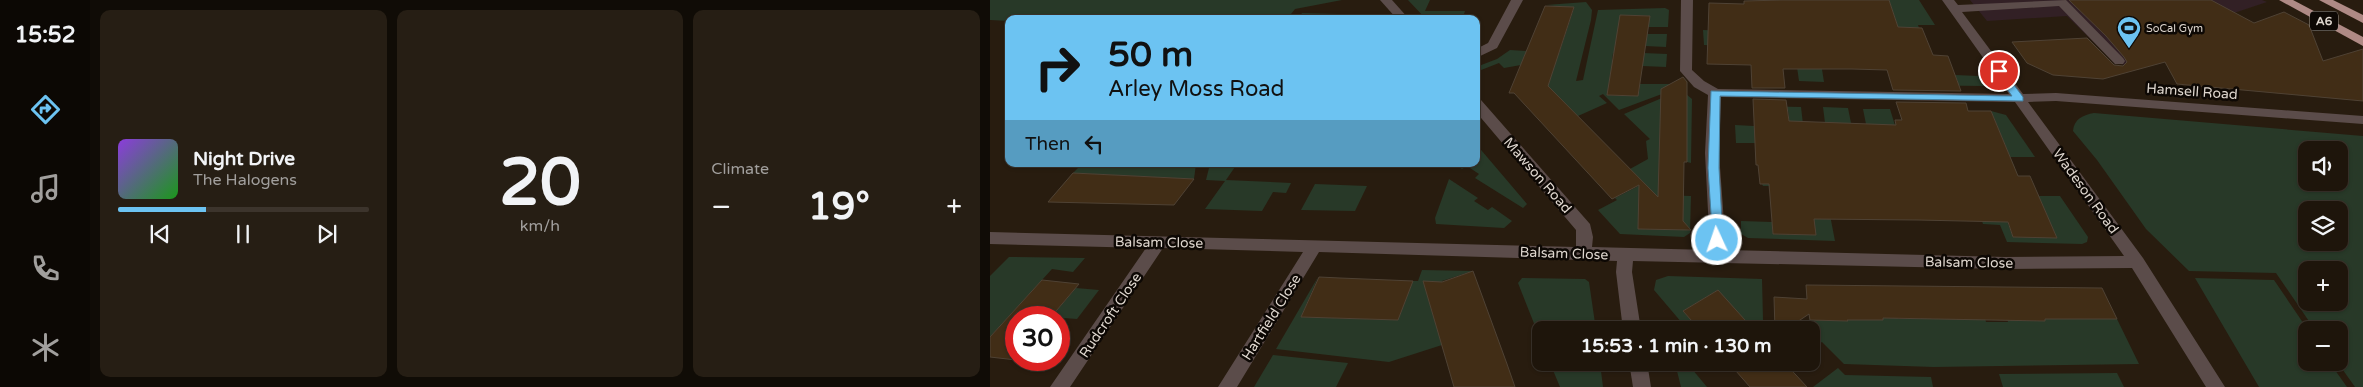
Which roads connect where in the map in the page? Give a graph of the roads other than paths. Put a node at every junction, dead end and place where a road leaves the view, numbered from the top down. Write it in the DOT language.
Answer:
graph roads {
  1 [pos="1386,0"];
  2 [pos="1517,0"];
  3 [pos="1687,0"];
  4 [pos="2285,0"];
  5 [pos="2325,0"];
  6 [pos="1951,4"];
  7 [pos="1399,15"];
  8 [pos="2363,20"];
  9 [pos="2363,42"];
  10 [pos="1480,52"];
  11 [pos="2119,61"];
  12 [pos="1715,93"];
  13 [pos="2019,99"];
  14 [pos="1480,107"];
  15 [pos="2363,120"];
  16 [pos="990,238"];
  17 [pos="1160,241"];
  18 [pos="1315,246"];
  19 [pos="1583,253"];
  20 [pos="1626,256"];
  21 [pos="1718,256"];
  22 [pos="2137,262"];
  23 [pos="1631,321"];
  24 [pos="1639,371"];
  25 [pos="1058,387"];
  26 [pos="1227,387"];
  27 [pos="1642,387"];
  28 [pos="2216,387"];
  1 -- 7 [label="street"];
  2 -- 10 [label="street"];
  3 -- 12 [label="street"];
  4 -- 9 [label="highway, A6"];
  5 -- 8 [label="highway, A6"];
  6 -- 11 [label="street"];
  6 -- 13 [label="street, Wadeson Road"];
  12 -- 13 [label="street, Hamsell Road"];
  12 -- 21 [label="street"];
  13 -- 15 [label="street, Hamsell Road"];
  13 -- 22 [label="street, Wadeson Road"];
  14 -- 19 [label="street, Mawson Road"];
  16 -- 17 [label="street, Balsam Close"];
  17 -- 18 [label="street, Balsam Close"];
  17 -- 25 [label="street, Rudcroft Close"];
  18 -- 19 [label="street, Balsam Close"];
  18 -- 26 [label="street, Hartfield Close"];
  19 -- 20 [label="street, Balsam Close"];
  20 -- 21 [label="street, Balsam Close"];
  20 -- 23 [label="street"];
  21 -- 22 [label="street, Balsam Close"];
  22 -- 28 [label="street, Wadeson Road"];
  24 -- 27 [label="street"];
}
